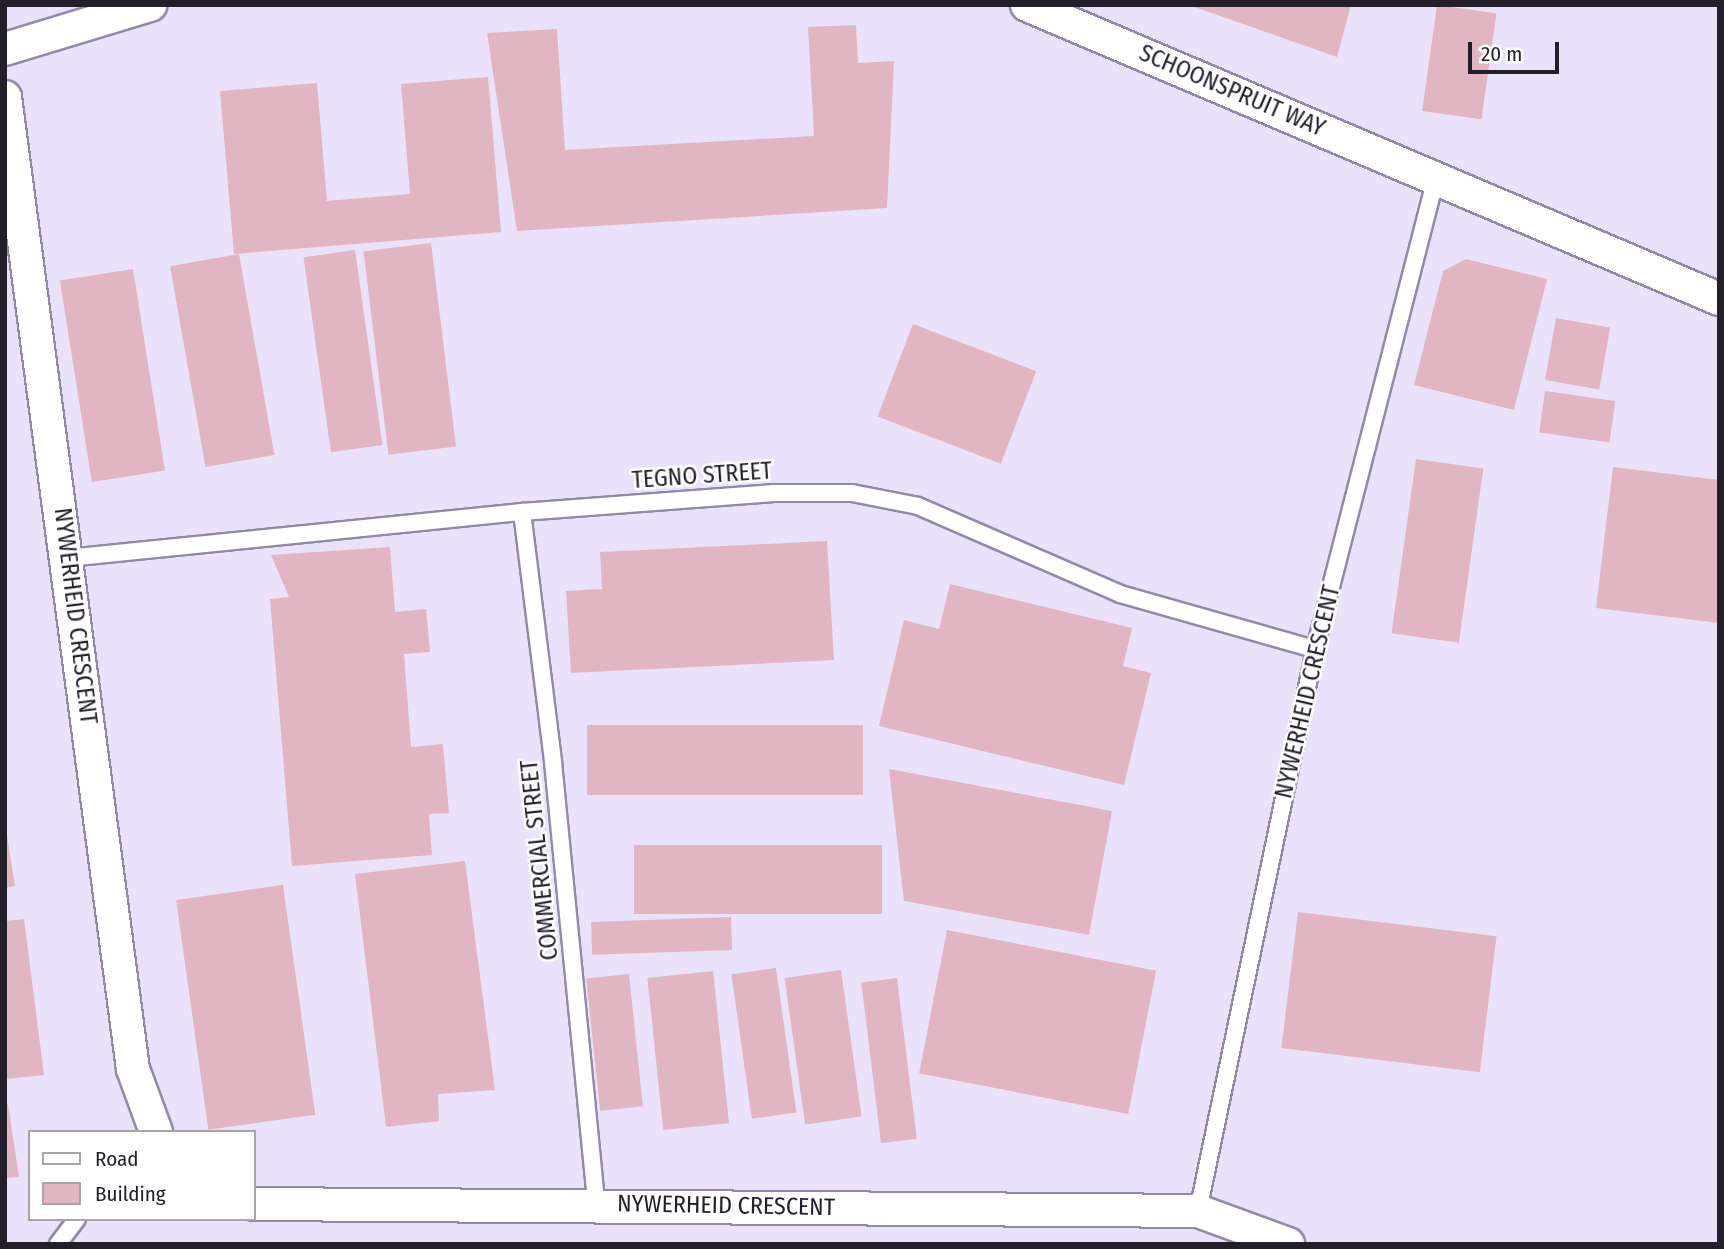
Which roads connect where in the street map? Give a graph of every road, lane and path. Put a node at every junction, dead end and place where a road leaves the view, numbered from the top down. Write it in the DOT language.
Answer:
graph roads {
  1 [pos="150,5"];
  2 [pos="1027,5"];
  3 [pos="5,49"];
  4 [pos="5,97"];
  5 [pos="1436,178"];
  6 [pos="1719,299"];
  7 [pos="522,512"];
  8 [pos="68,558"];
  9 [pos="1315,649"];
  10 [pos="151,1128"];
  11 [pos="256,1204"];
  12 [pos="596,1204"];
  13 [pos="1198,1211"];
  14 [pos="75,1221"];
  15 [pos="58,1244"];
  16 [pos="1288,1244"];
  1 -- 3 [label="street"];
  2 -- 5 [label="street, SCHOONSPRUIT WAY"];
  4 -- 8 [label="street, NYWERHEID CRESCENT"];
  5 -- 6 [label="street, SCHOONSPRUIT WAY"];
  5 -- 9 [label="lane, NYWERHEID CRESCENT"];
  7 -- 8 [label="lane, TEGNO STREET"];
  7 -- 9 [label="lane, TEGNO STREET"];
  7 -- 12 [label="lane, COMMERCIAL STREET"];
  8 -- 10 [label="street, NYWERHEID CRESCENT"];
  9 -- 13 [label="lane, NYWERHEID CRESCENT"];
  11 -- 12 [label="street, NYWERHEID CRESCENT"];
  12 -- 13 [label="street, NYWERHEID CRESCENT"];
  13 -- 16 [label="street, NYWERHEID CRESCENT"];
  14 -- 15 [label="lane"];
}
